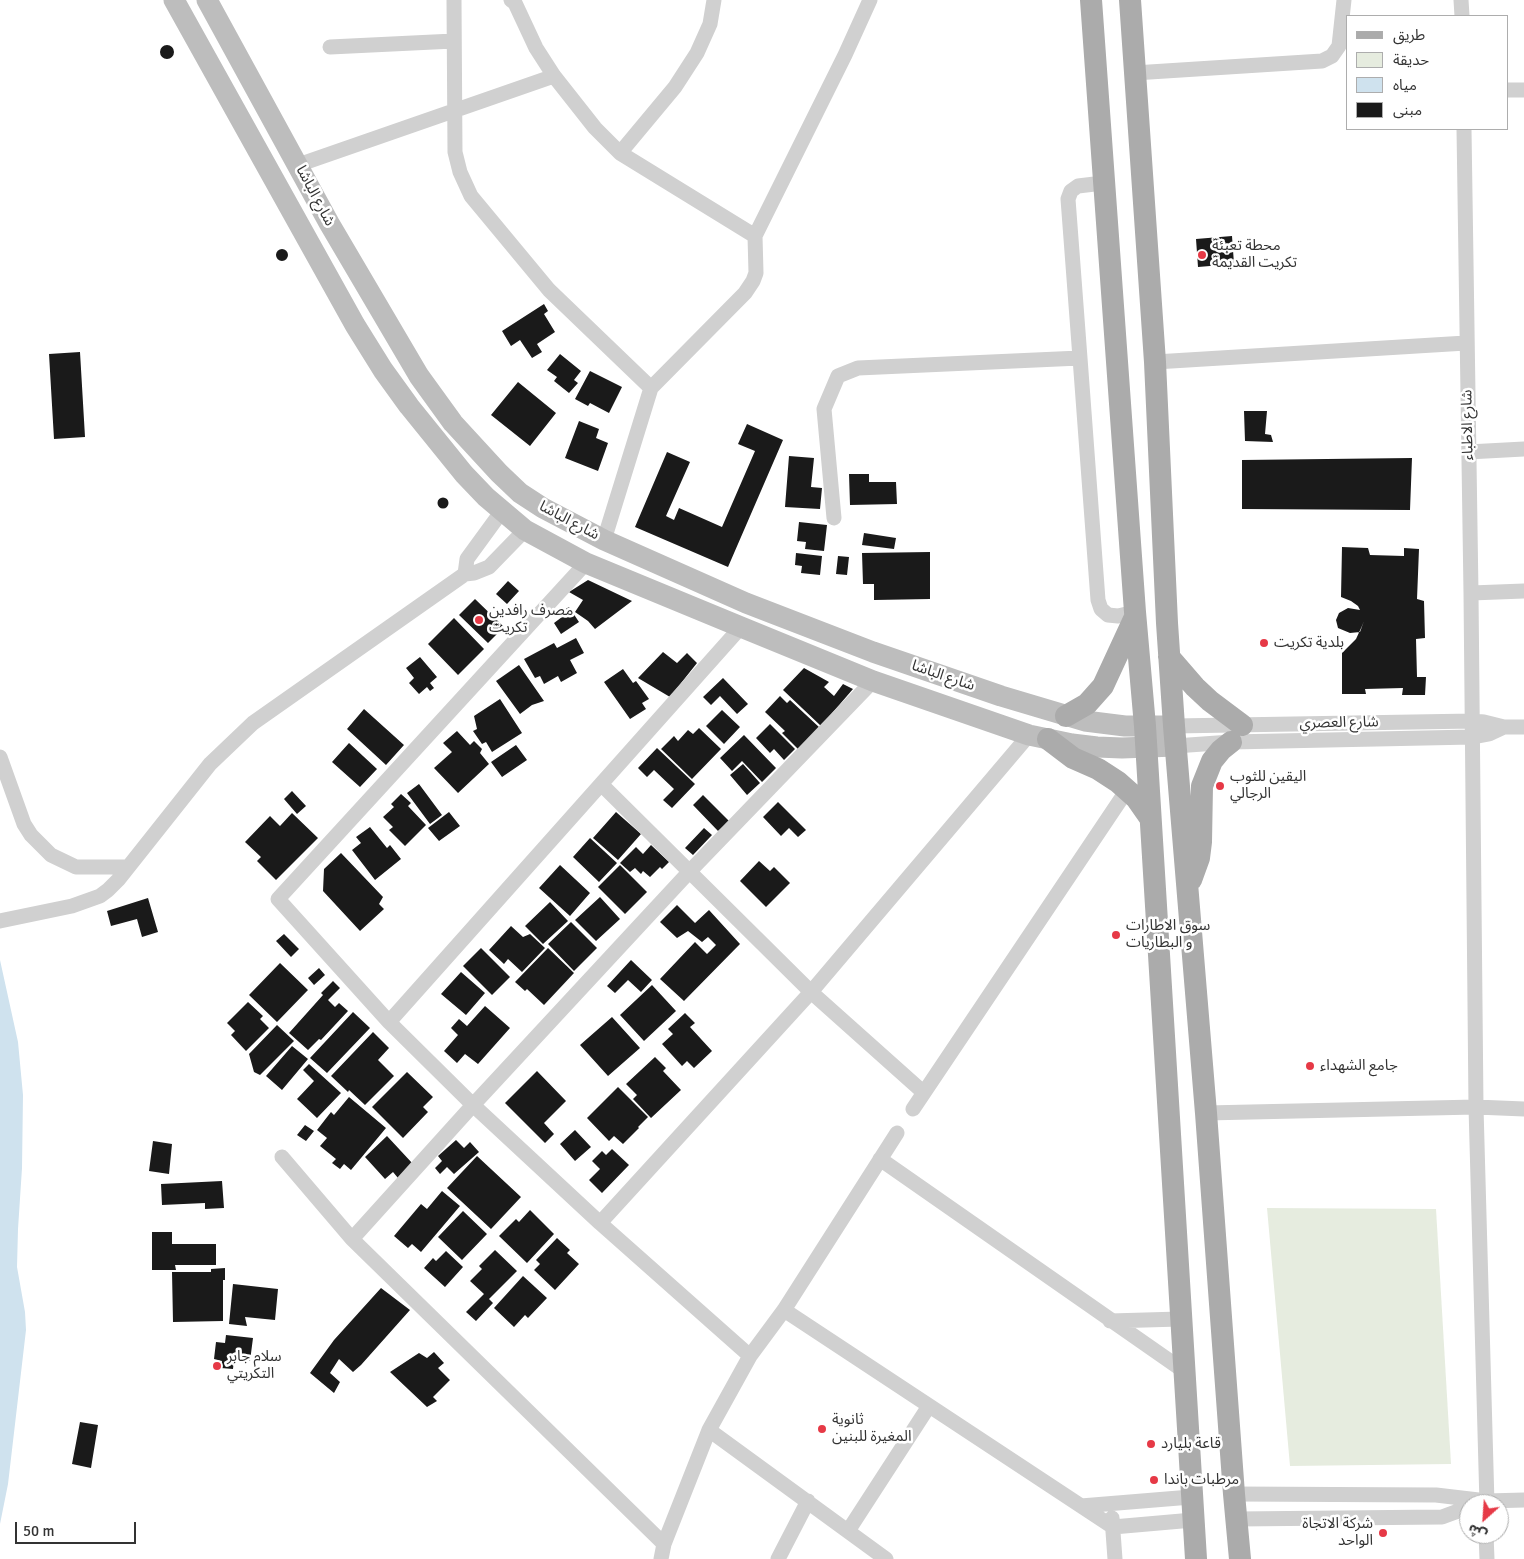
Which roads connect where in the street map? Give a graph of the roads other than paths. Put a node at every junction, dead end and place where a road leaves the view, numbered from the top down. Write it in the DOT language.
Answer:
graph roads {
  1 [pos="174,0"];
  2 [pos="207,0"];
  3 [pos="454,0"];
  4 [pos="511,0"];
  5 [pos="714,0"];
  6 [pos="870,0"];
  7 [pos="1091,0"];
  8 [pos="1130,0"];
  9 [pos="1344,0"];
  10 [pos="1461,0"];
  11 [pos="1462,15"];
  12 [pos="454,41"];
  13 [pos="330,47"];
  14 [pos="1134,73"];
  15 [pos="554,76"];
  16 [pos="1509,90"];
  17 [pos="1524,90"];
  18 [pos="455,110"];
  19 [pos="1464,130"];
  20 [pos="620,154"];
  21 [pos="298,165"];
  22 [pos="1103,183"];
  23 [pos="755,236"];
  24 [pos="1466,343"];
  25 [pos="1080,358"];
  26 [pos="1155,362"];
  27 [pos="651,388"];
  28 [pos="1524,449"];
  29 [pos="1468,452"];
  30 [pos="502,511"];
  31 [pos="834,518"];
  32 [pos="525,530"];
  33 [pos="604,540"];
  34 [pos="586,563"];
  35 [pos="465,574"];
  36 [pos="1524,591"];
  37 [pos="1471,593"];
  38 [pos="1135,614"];
  39 [pos="740,628"];
  40 [pos="1169,657"];
  41 [pos="873,681"];
  42 [pos="1066,716"];
  43 [pos="1473,721"];
  44 [pos="1524,726"];
  45 [pos="1504,728"];
  46 [pos="1236,733"];
  47 [pos="1174,736"];
  48 [pos="1039,737"];
  49 [pos="1146,737"];
  50 [pos="1473,737"];
  51 [pos="0,758"];
  52 [pos="601,784"];
  53 [pos="1127,790"];
  54 [pos="1150,818"];
  55 [pos="128,868"];
  56 [pos="690,871"];
  57 [pos="1187,887"];
  58 [pos="0,921"];
  59 [pos="811,992"];
  60 [pos="390,1022"];
  61 [pos="924,1092"];
  62 [pos="473,1106"];
  63 [pos="1476,1107"];
  64 [pos="913,1109"];
  65 [pos="1524,1109"];
  66 [pos="1206,1113"];
  67 [pos="897,1133"];
  68 [pos="282,1157"];
  69 [pos="880,1159"];
  70 [pos="600,1223"];
  71 [pos="352,1239"];
  72 [pos="784,1310"];
  73 [pos="1180,1319"];
  74 [pos="1110,1320"];
  75 [pos="750,1356"];
  76 [pos="1184,1371"];
  77 [pos="929,1406"];
  78 [pos="709,1430"];
  79 [pos="1234,1494"];
  80 [pos="1484,1494"];
  81 [pos="1191,1498"];
  82 [pos="1459,1498"];
  83 [pos="1524,1500"];
  84 [pos="808,1501"];
  85 [pos="1509,1501"];
  86 [pos="1111,1504"];
  87 [pos="1081,1506"];
  88 [pos="1459,1511"];
  89 [pos="1237,1519"];
  90 [pos="1193,1520"];
  91 [pos="1113,1527"];
  92 [pos="848,1531"];
  93 [pos="1486,1544"];
  94 [pos="663,1552"];
  95 [pos="868,1552"];
  96 [pos="778,1559"];
  97 [pos="886,1559"];
  98 [pos="1115,1559"];
  99 [pos="1196,1559"];
  100 [pos="1240,1559"];
  101 [pos="1487,1559"];
  1 -- 30 [label="main road"];
  2 -- 21 [label="main road, شارع الباشا"];
  3 -- 12 [label="street"];
  4 -- 15 [label="street"];
  5 -- 20 [label="street"];
  6 -- 23 [label="street"];
  7 -- 22 [label="main road"];
  8 -- 14 [label="main road"];
  9 -- 14 [label="street"];
  10 -- 11 [label="street"];
  12 -- 13 [label="street"];
  12 -- 18 [label="street"];
  14 -- 26 [label="main road"];
  15 -- 18 [label="street"];
  15 -- 20 [label="street"];
  16 -- 17 [label="street"];
  18 -- 21 [label="street"];
  18 -- 27 [label="street"];
  19 -- 24 [label="street, شارع الاطباء"];
  20 -- 23 [label="street"];
  21 -- 33 [label="main road, شارع الباشا"];
  22 -- 25 [label="street"];
  22 -- 38 [label="main road"];
  23 -- 27 [label="street"];
  24 -- 26 [label="street"];
  24 -- 29 [label="street, شارع الاطباء"];
  25 -- 31 [label="street"];
  25 -- 38 [label="street"];
  26 -- 40 [label="main road"];
  27 -- 33 [label="street"];
  28 -- 29 [label="street"];
  29 -- 37 [label="street, شارع الاطباء"];
  30 -- 32 [label="main road"];
  30 -- 35 [label="street"];
  32 -- 34 [label="main road"];
  32 -- 35 [label="street"];
  33 -- 42 [label="main road, شارع الباشا"];
  34 -- 39 [label="main road"];
  34 -- 60 [label="street"];
  35 -- 55 [label="street"];
  36 -- 37 [label="street"];
  37 -- 43 [label="street, شارع الاطباء"];
  38 -- 42 [label="main road"];
  38 -- 49 [label="main road"];
  39 -- 41 [label="main road"];
  39 -- 52 [label="street"];
  40 -- 46 [label="main road"];
  40 -- 47 [label="main road"];
  41 -- 48 [label="main road"];
  41 -- 56 [label="street"];
  42 -- 49 [label="main road, شارع الباشا"];
  43 -- 45 [label="street, شارع العصري"];
  43 -- 46 [label="street, شارع العصري"];
  43 -- 50 [label="street, شارع الاطباء"];
  44 -- 45 [label="street, شارع العصري"];
  45 -- 50 [label="street, شارع العصري"];
  46 -- 47 [label="street, شارع العصري"];
  46 -- 47 [label="street, شارع العصري"];
  46 -- 50 [label="street, شارع العصري"];
  46 -- 57 [label="main road"];
  47 -- 49 [label="main road"];
  47 -- 57 [label="main road"];
  48 -- 49 [label="main road"];
  48 -- 53 [label="main road"];
  48 -- 59 [label="street"];
  49 -- 54 [label="main road"];
  50 -- 63 [label="street, شارع الاطباء"];
  51 -- 55 [label="street"];
  52 -- 56 [label="street"];
  52 -- 60 [label="street"];
  53 -- 54 [label="main road"];
  53 -- 61 [label="street"];
  54 -- 73 [label="main road"];
  55 -- 58 [label="street"];
  56 -- 59 [label="street"];
  56 -- 62 [label="street"];
  57 -- 66 [label="main road"];
  59 -- 61 [label="street"];
  59 -- 70 [label="street"];
  60 -- 62 [label="street"];
  61 -- 64 [label="street"];
  62 -- 70 [label="street"];
  62 -- 71 [label="street"];
  63 -- 65 [label="street"];
  63 -- 66 [label="street"];
  63 -- 80 [label="street, شارع الاطباء"];
  66 -- 79 [label="main road"];
  67 -- 69 [label="street"];
  68 -- 71 [label="street"];
  69 -- 72 [label="street"];
  69 -- 74 [label="street"];
  70 -- 75 [label="street"];
  71 -- 94 [label="street"];
  72 -- 75 [label="street"];
  72 -- 77 [label="street"];
  73 -- 74 [label="street"];
  73 -- 76 [label="main road"];
  74 -- 76 [label="street"];
  75 -- 78 [label="street"];
  76 -- 81 [label="main road"];
  77 -- 87 [label="street"];
  77 -- 92 [label="street"];
  78 -- 84 [label="street"];
  78 -- 94 [label="street"];
  79 -- 82 [label="street"];
  79 -- 89 [label="main road"];
  81 -- 86 [label="street"];
  81 -- 90 [label="main road"];
  83 -- 85 [label="street"];
  84 -- 92 [label="street"];
  84 -- 96 [label="street"];
  86 -- 87 [label="street"];
  86 -- 91 [label="street"];
  87 -- 91 [label="street"];
  88 -- 89 [label="street"];
  89 -- 100 [label="main road"];
  90 -- 91 [label="street"];
  90 -- 99 [label="main road"];
  91 -- 98 [label="street"];
  92 -- 95 [label="street"];
  93 -- 101 [label="street"];
  95 -- 97 [label="street"];
}
